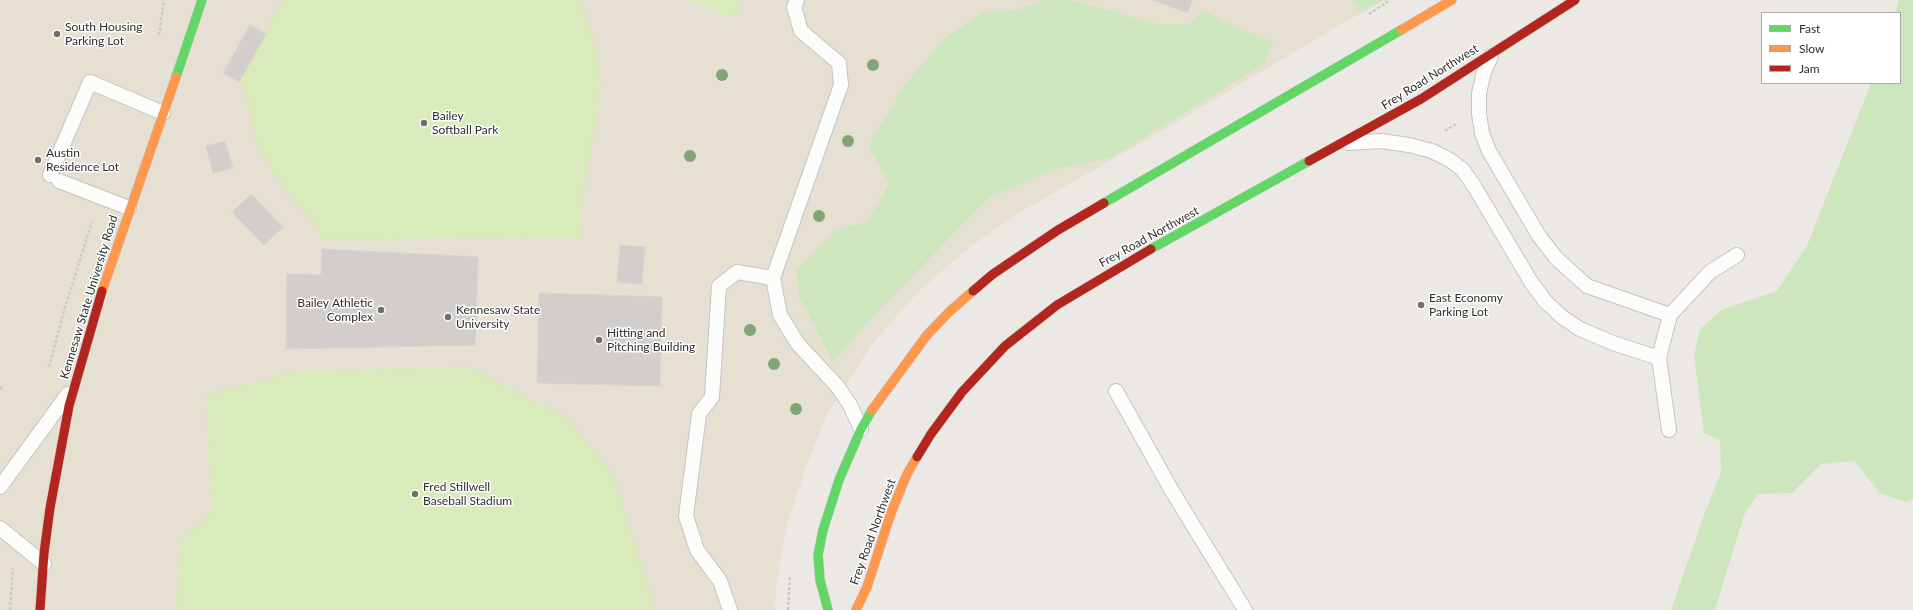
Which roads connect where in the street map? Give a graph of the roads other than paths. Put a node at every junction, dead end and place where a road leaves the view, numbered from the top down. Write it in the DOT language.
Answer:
graph roads {
  1 [pos="202,0"];
  2 [pos="797,0"];
  3 [pos="1452,0"];
  4 [pos="1575,0"];
  5 [pos="1493,52"];
  6 [pos="163,113"];
  7 [pos="1342,144"];
  8 [pos="129,208"];
  9 [pos="1737,255"];
  10 [pos="772,278"];
  11 [pos="1670,315"];
  12 [pos="1659,358"];
  13 [pos="74,386"];
  14 [pos="1116,391"];
  15 [pos="861,429"];
  16 [pos="1669,430"];
  17 [pos="0,487"];
  18 [pos="0,528"];
  19 [pos="44,564"];
  20 [pos="40,610"];
  21 [pos="730,610"];
  22 [pos="828,610"];
  23 [pos="856,610"];
  24 [pos="1245,610"];
  1 -- 6 [label="main road, Kennesaw State University Road"];
  2 -- 10 [label="lane"];
  3 -- 15 [label="main road"];
  4 -- 5 [label="main road, Frey Road Northwest"];
  5 -- 7 [label="main road, Frey Road Northwest"];
  5 -- 11 [label="lane"];
  6 -- 8 [label="main road, Kennesaw State University Road"];
  6 -- 8 [label="lane"];
  7 -- 12 [label="lane"];
  7 -- 23 [label="main road, Frey Road Northwest"];
  8 -- 13 [label="main road, Kennesaw State University Road"];
  9 -- 11 [label="lane"];
  10 -- 15 [label="lane"];
  10 -- 21 [label="lane"];
  11 -- 12 [label="lane"];
  12 -- 16 [label="lane"];
  13 -- 17 [label="lane"];
  13 -- 19 [label="main road, Kennesaw State University Road"];
  14 -- 24 [label="lane"];
  15 -- 22 [label="main road"];
  18 -- 19 [label="lane"];
  19 -- 20 [label="main road, Kennesaw State University Road"];
}
